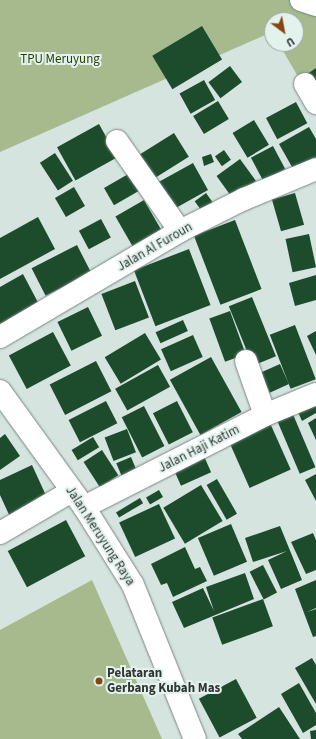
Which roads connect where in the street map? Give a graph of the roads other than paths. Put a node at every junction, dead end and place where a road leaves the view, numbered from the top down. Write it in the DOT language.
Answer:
graph roads {
  1 [pos="301,0"];
  2 [pos="316,5"];
  3 [pos="305,84"];
  4 [pos="316,103"];
  5 [pos="116,141"];
  6 [pos="316,170"];
  7 [pos="180,231"];
  8 [pos="0,337"];
  9 [pos="246,361"];
  10 [pos="0,391"];
  11 [pos="316,394"];
  12 [pos="265,416"];
  13 [pos="78,499"];
  14 [pos="0,533"];
  15 [pos="195,739"];
  1 -- 2 [label="street"];
  3 -- 4 [label="street"];
  5 -- 7 [label="street"];
  6 -- 7 [label="street, Jalan Al Furoun"];
  7 -- 8 [label="street, Jalan Al Furoun"];
  9 -- 12 [label="street"];
  10 -- 13 [label="street, Jalan Meruyung Raya"];
  11 -- 12 [label="street, Jalan Haji Katim"];
  12 -- 13 [label="street, Jalan Haji Katim"];
  13 -- 14 [label="street, Jalan Haji Katim"];
  13 -- 15 [label="street, Jalan Meruyung Raya"];
}
